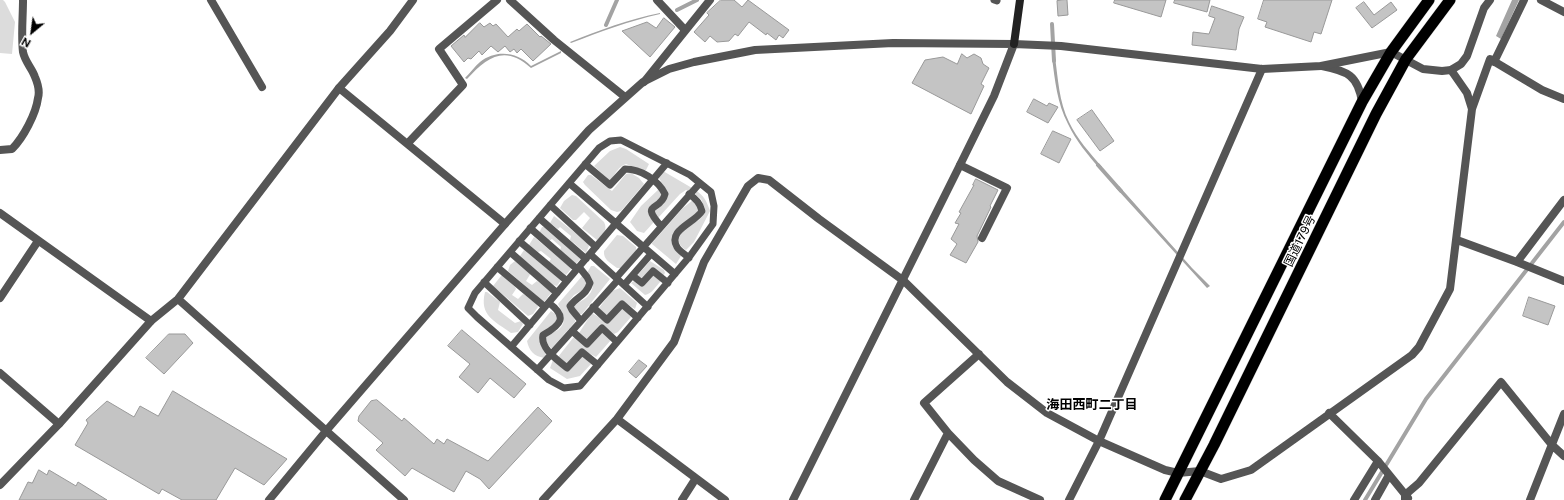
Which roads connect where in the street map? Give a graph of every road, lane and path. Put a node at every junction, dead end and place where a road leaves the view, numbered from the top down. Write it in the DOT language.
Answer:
graph roads {
  1 [pos="23,0"];
  2 [pos="211,0"];
  3 [pos="413,0"];
  4 [pos="497,0"];
  5 [pos="510,0"];
  6 [pos="656,0"];
  7 [pos="710,0"];
  8 [pos="1020,0"];
  9 [pos="1429,0"];
  10 [pos="1450,0"];
  11 [pos="1490,0"];
  12 [pos="1524,0"];
  13 [pos="1541,0"];
  14 [pos="1564,12"];
  15 [pos="685,30"];
  16 [pos="1014,44"];
  17 [pos="1391,52"];
  18 [pos="1406,59"];
  19 [pos="1494,62"];
  20 [pos="1321,66"];
  21 [pos="1262,69"];
  22 [pos="1452,70"];
  23 [pos="643,82"];
  24 [pos="262,87"];
  25 [pos="339,88"];
  26 [pos="625,98"];
  27 [pos="1564,99"];
  28 [pos="1362,102"];
  29 [pos="1472,109"];
  30 [pos="408,143"];
  31 [pos="0,150"];
  32 [pos="667,163"];
  33 [pos="585,164"];
  34 [pos="960,165"];
  35 [pos="654,179"];
  36 [pos="569,183"];
  37 [pos="700,183"];
  38 [pos="689,194"];
  39 [pos="1564,200"];
  40 [pos="550,205"];
  41 [pos="0,213"];
  42 [pos="539,218"];
  43 [pos="505,224"];
  44 [pos="616,224"];
  45 [pos="661,226"];
  46 [pos="530,228"];
  47 [pos="982,238"];
  48 [pos="1457,240"];
  49 [pos="38,241"];
  50 [pos="519,241"];
  51 [pos="596,247"];
  52 [pos="643,247"];
  53 [pos="510,252"];
  54 [pos="651,254"];
  55 [pos="588,257"];
  56 [pos="689,258"];
  57 [pos="1517,262"];
  58 [pos="497,267"];
  59 [pos="578,268"];
  60 [pos="675,274"];
  61 [pos="633,276"];
  62 [pos="617,279"];
  63 [pos="568,281"];
  64 [pos="904,281"];
  65 [pos="1564,281"];
  66 [pos="484,282"];
  67 [pos="668,283"];
  68 [pos="624,285"];
  69 [pos="557,293"];
  70 [pos="0,298"];
  71 [pos="178,299"];
  72 [pos="547,305"];
  73 [pos="648,306"];
  74 [pos="593,307"];
  75 [pos="638,318"];
  76 [pos="151,321"];
  77 [pos="581,321"];
  78 [pos="530,325"];
  79 [pos="572,331"];
  80 [pos="617,342"];
  81 [pos="511,347"];
  82 [pos="552,354"];
  83 [pos="979,354"];
  84 [pos="598,365"];
  85 [pos="537,370"];
  86 [pos="0,373"];
  87 [pos="1329,413"];
  88 [pos="1564,414"];
  89 [pos="617,419"];
  90 [pos="59,424"];
  91 [pos="326,431"];
  92 [pos="948,433"];
  93 [pos="1099,441"];
  94 [pos="1552,445"];
  95 [pos="1564,456"];
  96 [pos="1378,461"];
  97 [pos="1200,471"];
  98 [pos="1178,473"];
  99 [pos="1389,475"];
  100 [pos="696,478"];
  101 [pos="0,485"];
  102 [pos="1407,498"];
  103 [pos="269,500"];
  104 [pos="404,500"];
  105 [pos="543,500"];
  106 [pos="682,500"];
  107 [pos="725,500"];
  108 [pos="793,500"];
  109 [pos="914,500"];
  110 [pos="1040,500"];
  111 [pos="1069,500"];
  112 [pos="1165,500"];
  113 [pos="1184,500"];
  114 [pos="1354,500"];
  115 [pos="1375,500"];
  116 [pos="1530,500"];
  1 -- 31 [label="street"];
  2 -- 24 [label="street"];
  3 -- 25 [label="street"];
  4 -- 30 [label="street"];
  5 -- 26 [label="street"];
  6 -- 15 [label="street"];
  7 -- 15 [label="street"];
  8 -- 16 [label="main road"];
  9 -- 17 [label="highway, 国道179号"];
  10 -- 18 [label="highway, 国道179号"];
  11 -- 22 [label="street"];
  12 -- 19 [label="street"];
  13 -- 14 [label="street"];
  15 -- 23 [label="street"];
  16 -- 21 [label="street"];
  16 -- 23 [label="street"];
  16 -- 34 [label="street"];
  17 -- 18 [label="street"];
  17 -- 20 [label="street"];
  17 -- 28 [label="highway, 国道179号"];
  18 -- 22 [label="street"];
  18 -- 97 [label="highway, 国道179号"];
  19 -- 27 [label="street"];
  19 -- 29 [label="street"];
  20 -- 21 [label="street"];
  20 -- 28 [label="street"];
  21 -- 93 [label="street"];
  22 -- 29 [label="street"];
  23 -- 26 [label="street"];
  25 -- 30 [label="street"];
  25 -- 71 [label="street"];
  26 -- 43 [label="street"];
  28 -- 98 [label="highway, 国道179号"];
  29 -- 48 [label="street"];
  30 -- 43 [label="street"];
  32 -- 33 [label="lane"];
  32 -- 35 [label="lane"];
  32 -- 37 [label="lane"];
  33 -- 35 [label="lane"];
  33 -- 36 [label="lane"];
  34 -- 47 [label="street"];
  34 -- 64 [label="street"];
  35 -- 44 [label="lane"];
  35 -- 45 [label="lane"];
  36 -- 40 [label="lane"];
  36 -- 44 [label="lane"];
  37 -- 38 [label="lane"];
  37 -- 56 [label="lane"];
  38 -- 45 [label="lane"];
  38 -- 56 [label="lane"];
  39 -- 57 [label="street"];
  40 -- 42 [label="lane"];
  40 -- 51 [label="lane"];
  41 -- 49 [label="street"];
  42 -- 46 [label="lane"];
  42 -- 55 [label="lane"];
  43 -- 91 [label="street"];
  44 -- 51 [label="lane"];
  44 -- 52 [label="lane"];
  45 -- 52 [label="lane"];
  46 -- 50 [label="lane"];
  46 -- 59 [label="lane"];
  48 -- 57 [label="street"];
  48 -- 87 [label="street"];
  49 -- 70 [label="street"];
  49 -- 76 [label="street"];
  50 -- 53 [label="lane"];
  50 -- 63 [label="lane"];
  51 -- 55 [label="lane"];
  52 -- 54 [label="lane"];
  52 -- 62 [label="lane"];
  53 -- 58 [label="lane"];
  53 -- 69 [label="lane"];
  54 -- 60 [label="lane"];
  54 -- 61 [label="lane"];
  55 -- 59 [label="lane"];
  55 -- 62 [label="lane"];
  56 -- 60 [label="lane"];
  57 -- 65 [label="street"];
  58 -- 66 [label="lane"];
  58 -- 72 [label="lane"];
  59 -- 63 [label="lane"];
  59 -- 77 [label="lane"];
  60 -- 67 [label="lane"];
  61 -- 67 [label="lane"];
  61 -- 68 [label="lane"];
  62 -- 68 [label="lane"];
  62 -- 74 [label="lane"];
  63 -- 69 [label="lane"];
  64 -- 83 [label="street"];
  64 -- 89 [label="street"];
  64 -- 108 [label="street"];
  66 -- 78 [label="lane"];
  66 -- 81 [label="lane"];
  67 -- 73 [label="lane"];
  68 -- 73 [label="lane"];
  69 -- 72 [label="lane"];
  71 -- 76 [label="street"];
  71 -- 91 [label="street"];
  72 -- 78 [label="lane"];
  72 -- 82 [label="lane"];
  73 -- 75 [label="lane"];
  74 -- 75 [label="lane"];
  74 -- 77 [label="lane"];
  75 -- 80 [label="lane"];
  76 -- 90 [label="street"];
  77 -- 79 [label="lane"];
  78 -- 81 [label="lane"];
  79 -- 80 [label="lane"];
  79 -- 82 [label="lane"];
  80 -- 84 [label="lane"];
  81 -- 85 [label="lane"];
  82 -- 84 [label="lane"];
  82 -- 85 [label="lane"];
  83 -- 92 [label="street"];
  83 -- 93 [label="street"];
  84 -- 85 [label="lane"];
  86 -- 90 [label="street"];
  87 -- 96 [label="street"];
  87 -- 97 [label="street"];
  88 -- 94 [label="street"];
  89 -- 100 [label="street"];
  89 -- 105 [label="street"];
  90 -- 101 [label="street"];
  91 -- 103 [label="street"];
  91 -- 104 [label="street"];
  92 -- 109 [label="street"];
  92 -- 110 [label="street"];
  93 -- 98 [label="street"];
  93 -- 111 [label="street"];
  94 -- 95 [label="street"];
  94 -- 102 [label="street"];
  94 -- 116 [label="street"];
  96 -- 99 [label="street"];
  96 -- 114 [label="street"];
  97 -- 98 [label="street"];
  97 -- 113 [label="highway, 国道179号"];
  98 -- 112 [label="highway, 国道179号"];
  99 -- 102 [label="street"];
  99 -- 115 [label="street"];
  100 -- 106 [label="street"];
  100 -- 107 [label="street"];
}
